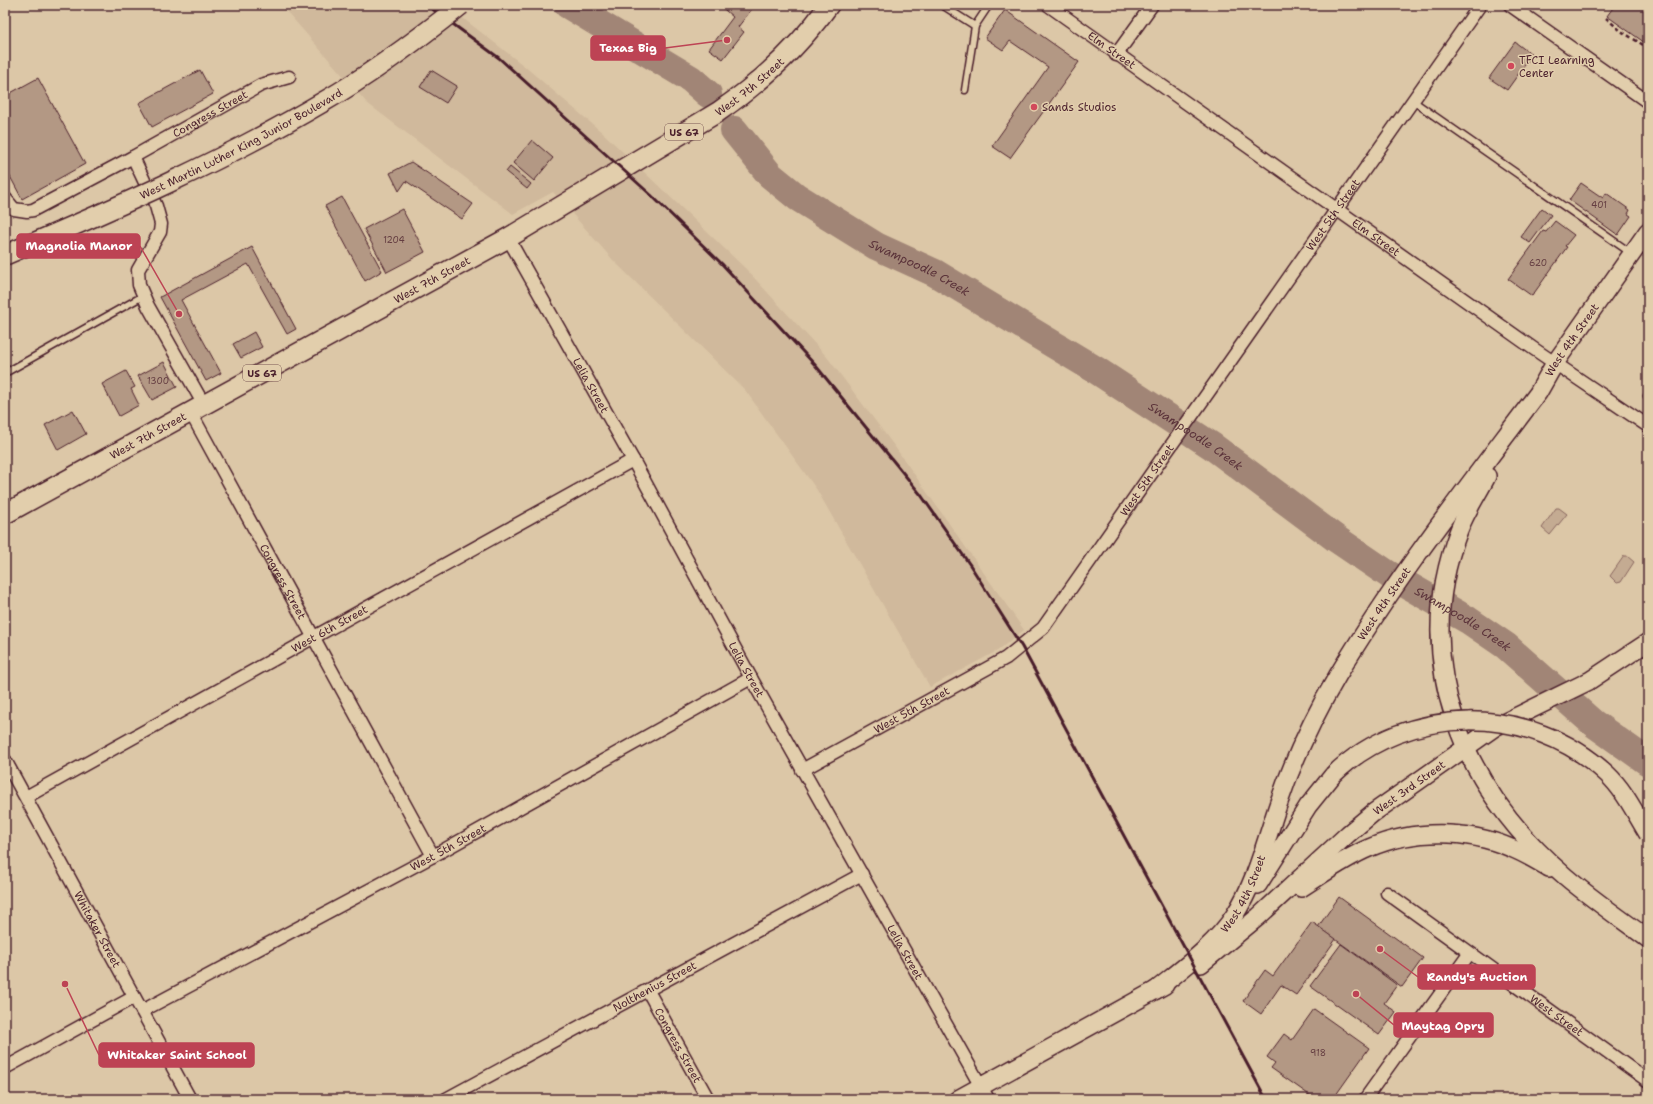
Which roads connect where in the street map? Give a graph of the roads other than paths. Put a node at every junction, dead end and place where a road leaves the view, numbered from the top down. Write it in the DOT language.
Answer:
graph roads {
  1 [pos="461,5"];
  2 [pos="829,5"];
  3 [pos="942,5"];
  4 [pos="989,5"];
  5 [pos="1048,5"];
  6 [pos="1152,5"];
  7 [pos="1480,5"];
  8 [pos="1510,5"];
  9 [pos="975,26"];
  10 [pos="1116,55"];
  11 [pos="289,77"];
  12 [pos="965,90"];
  13 [pos="1413,101"];
  14 [pos="1648,102"];
  15 [pos="133,157"];
  16 [pos="5,198"];
  17 [pos="1338,209"];
  18 [pos="1648,231"];
  19 [pos="508,238"];
  20 [pos="1632,254"];
  21 [pos="5,255"];
  22 [pos="143,296"];
  23 [pos="1555,363"];
  24 [pos="5,373"];
  25 [pos="197,409"];
  26 [pos="1648,426"];
  27 [pos="1504,438"];
  28 [pos="633,460"];
  29 [pos="5,514"];
  30 [pos="315,638"];
  31 [pos="1648,642"];
  32 [pos="751,678"];
  33 [pos="1465,747"];
  34 [pos="5,760"];
  35 [pos="802,770"];
  36 [pos="9,776"];
  37 [pos="26,797"];
  38 [pos="1648,834"];
  39 [pos="433,856"];
  40 [pos="862,874"];
  41 [pos="1566,877"];
  42 [pos="1387,893"];
  43 [pos="1234,915"];
  44 [pos="1258,918"];
  45 [pos="1648,939"];
  46 [pos="1470,954"];
  47 [pos="1196,968"];
  48 [pos="1156,990"];
  49 [pos="648,991"];
  50 [pos="134,997"];
  51 [pos="142,1011"];
  52 [pos="5,1068"];
  53 [pos="1648,1081"];
  54 [pos="985,1093"];
  55 [pos="190,1099"];
  56 [pos="446,1099"];
  57 [pos="708,1099"];
  58 [pos="958,1099"];
  59 [pos="1365,1099"];
  1 -- 21 [label="main road, West Martin Luther King Junior Boulevard, bridge"];
  2 -- 19 [label="main road, West 7th Street / US 67"];
  3 -- 9 [label="lane"];
  4 -- 9 [label="lane"];
  5 -- 10 [label="street, Elm Street"];
  6 -- 10 [label="street"];
  7 -- 13 [label="street, West 5th Street"];
  8 -- 14 [label="street"];
  9 -- 12 [label="lane"];
  10 -- 17 [label="street, Elm Street"];
  11 -- 15 [label="street, Congress Street"];
  13 -- 17 [label="street, West 5th Street"];
  13 -- 20 [label="lane"];
  15 -- 16 [label="street, Congress Street"];
  15 -- 22 [label="street, Congress Street"];
  17 -- 23 [label="street, Elm Street"];
  17 -- 35 [label="street, West 5th Street"];
  18 -- 20 [label="main road, West 4th Street"];
  19 -- 25 [label="main road, West 7th Street / US 67"];
  19 -- 28 [label="street, Lelia Street"];
  20 -- 23 [label="main road, West 4th Street"];
  22 -- 24 [label="lane"];
  22 -- 25 [label="street, Congress Street"];
  23 -- 26 [label="street, Elm Street"];
  23 -- 27 [label="main road, West 4th Street"];
  25 -- 29 [label="main road, West 7th Street / US 67"];
  25 -- 30 [label="street, Congress Street"];
  27 -- 33 [label="main road"];
  27 -- 43 [label="main road, West 4th Street"];
  28 -- 30 [label="street, West 6th Street"];
  28 -- 32 [label="street, Lelia Street"];
  30 -- 37 [label="street, West 6th Street"];
  30 -- 39 [label="street, Congress Street"];
  31 -- 33 [label="main road, West 3rd Street"];
  32 -- 35 [label="street, Lelia Street"];
  32 -- 39 [label="street, West 5th Street"];
  33 -- 41 [label="main road"];
  33 -- 44 [label="main road, West 3rd Street"];
  34 -- 36 [label="street, Whitaker Street"];
  35 -- 40 [label="street, Lelia Street"];
  36 -- 37 [label="street, Whitaker Street"];
  37 -- 50 [label="street, Whitaker Street"];
  38 -- 43 [label="main road, bridge"];
  39 -- 51 [label="street, West 5th Street"];
  40 -- 49 [label="street, Nolthenius Street"];
  40 -- 54 [label="street, Lelia Street"];
  41 -- 44 [label="main road"];
  41 -- 45 [label="main road"];
  42 -- 46 [label="street, West Street"];
  43 -- 48 [label="main road, West 4th Street"];
  44 -- 47 [label="main road, West 3rd Street"];
  46 -- 53 [label="street, West Street"];
  46 -- 59 [label="street"];
  47 -- 48 [label="main road, West 4th Street"];
  48 -- 54 [label="main road, West 4th Street"];
  49 -- 56 [label="street, Nolthenius Street"];
  49 -- 57 [label="street, Congress Street"];
  50 -- 51 [label="street, Whitaker Street"];
  50 -- 52 [label="street"];
  51 -- 55 [label="street, Whitaker Street"];
  54 -- 58 [label="main road, West 4th Street"];
}
